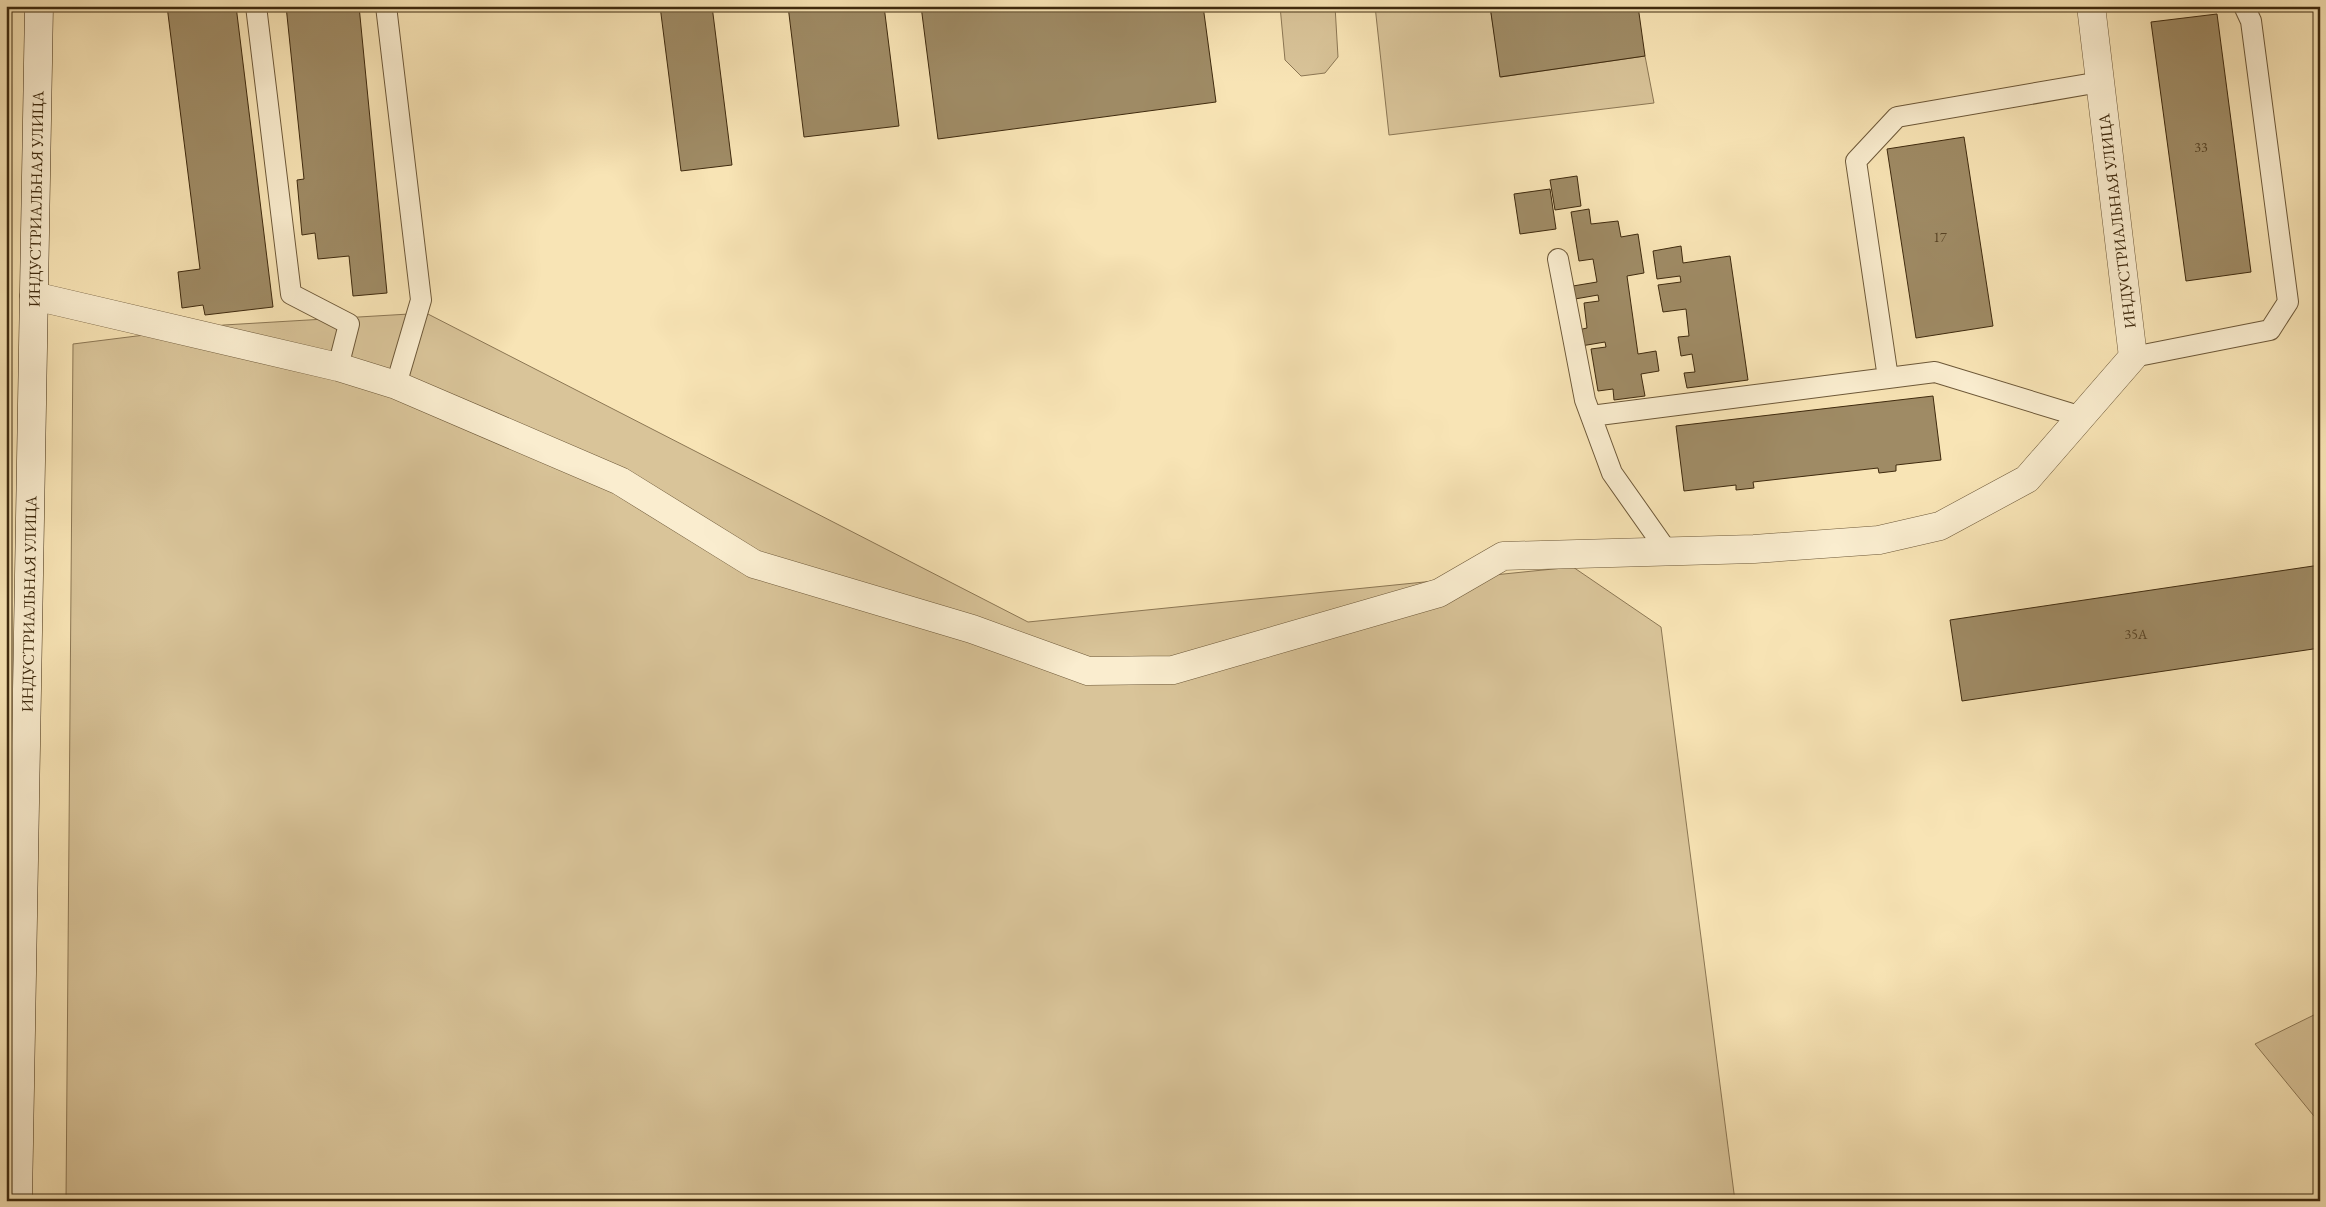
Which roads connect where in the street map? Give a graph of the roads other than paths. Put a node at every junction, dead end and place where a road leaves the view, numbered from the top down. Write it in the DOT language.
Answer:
graph roads {
  1 [pos="39,6"];
  2 [pos="256,6"];
  3 [pos="386,6"];
  4 [pos="2091,6"];
  5 [pos="2244,6"];
  6 [pos="2100,82"];
  7 [pos="1558,258"];
  8 [pos="34,296"];
  9 [pos="2133,357"];
  10 [pos="338,367"];
  11 [pos="1888,378"];
  12 [pos="396,385"];
  13 [pos="1591,416"];
  14 [pos="2082,417"];
  15 [pos="1667,551"];
  16 [pos="18,1201"];
  1 -- 8 [label="street, ИНДУСТРИАЛЬНАЯ УЛИЦА"];
  2 -- 10 [label="lane"];
  3 -- 12 [label="lane"];
  4 -- 6 [label="street, ИНДУСТРИАЛЬНАЯ УЛИЦА"];
  5 -- 9 [label="lane"];
  6 -- 9 [label="street, ИНДУСТРИАЛЬНАЯ УЛИЦА"];
  6 -- 11 [label="lane"];
  7 -- 13 [label="lane"];
  8 -- 10 [label="street"];
  8 -- 16 [label="street, ИНДУСТРИАЛЬНАЯ УЛИЦА"];
  9 -- 14 [label="street"];
  10 -- 12 [label="street"];
  11 -- 13 [label="lane"];
  11 -- 14 [label="lane"];
  12 -- 15 [label="street"];
  13 -- 15 [label="lane"];
  14 -- 15 [label="street"];
}
